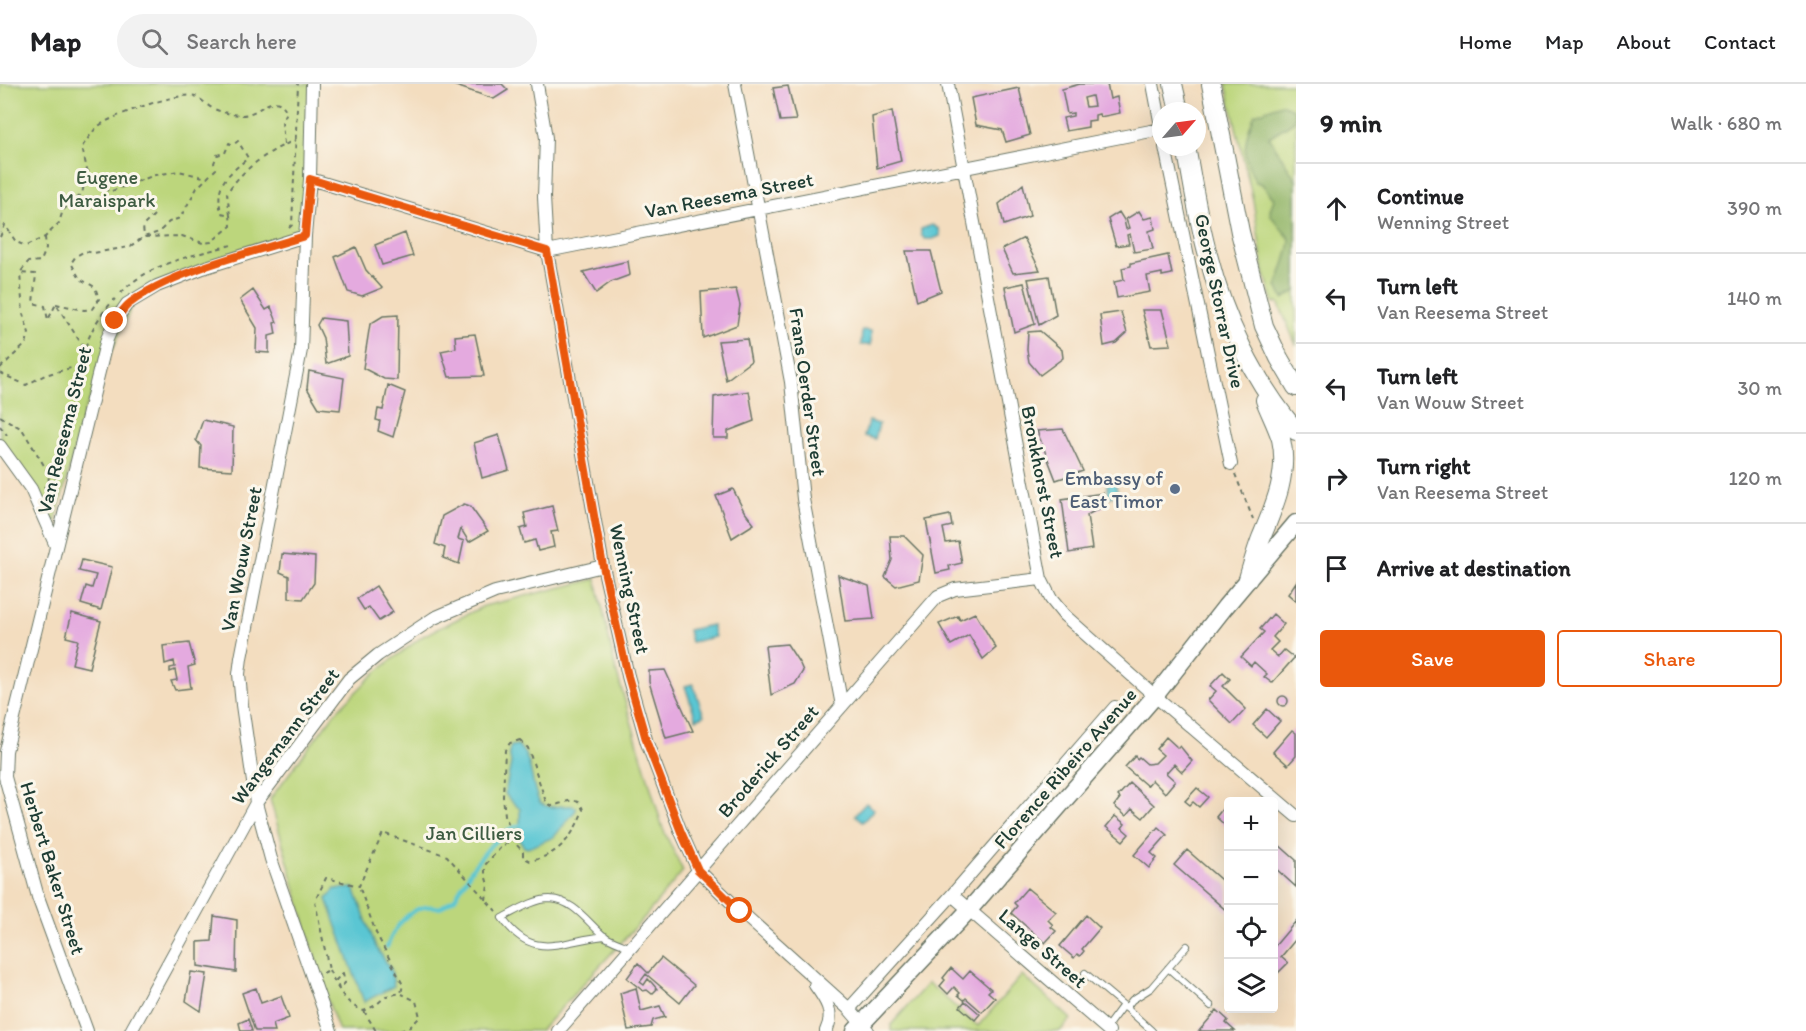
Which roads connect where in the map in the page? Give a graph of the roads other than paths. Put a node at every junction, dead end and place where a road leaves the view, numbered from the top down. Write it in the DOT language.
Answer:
graph roads {
  1 [pos="312,84"];
  2 [pos="537,84"];
  3 [pos="735,84"];
  4 [pos="948,84"];
  5 [pos="1153,84"];
  6 [pos="1173,84"];
  7 [pos="1211,84"];
  8 [pos="1156,102"];
  9 [pos="1177,102"];
  10 [pos="1152,129"];
  11 [pos="1167,156"];
  12 [pos="1188,156"];
  13 [pos="963,168"];
  14 [pos="310,179"];
  15 [pos="760,209"];
  16 [pos="305,236"];
  17 [pos="547,251"];
  18 [pos="1254,372"];
  19 [pos="1296,387"];
  20 [pos="1296,431"];
  21 [pos="0,446"];
  22 [pos="1231,464"];
  23 [pos="1296,523"];
  24 [pos="56,546"];
  25 [pos="603,566"];
  26 [pos="1041,579"];
  27 [pos="1248,579"];
  28 [pos="1155,696"];
  29 [pos="842,706"];
  30 [pos="1115,707"];
  31 [pos="256,802"];
  32 [pos="1296,816"];
  33 [pos="698,870"];
  34 [pos="952,895"];
  35 [pos="969,910"];
  36 [pos="605,936"];
  37 [pos="1187,946"];
  38 [pos="630,948"];
  39 [pos="802,968"];
  40 [pos="1168,968"];
  41 [pos="1085,973"];
  42 [pos="1211,1006"];
  43 [pos="1125,1007"];
  44 [pos="849,1009"];
  45 [pos="862,1028"];
  46 [pos="1107,1030"];
  47 [pos="87,1031"];
  48 [pos="131,1031"];
  49 [pos="331,1031"];
  50 [pos="558,1031"];
  51 [pos="826,1031"];
  52 [pos="1152,1031"];
  1 -- 14 [label="street, Van Wouw Street"];
  2 -- 17 [label="street, Wenning Street"];
  3 -- 15 [label="street, Frans Oerder Street"];
  4 -- 13 [label="street, Bronkhorst Street"];
  5 -- 8 [label="street"];
  6 -- 9 [label="main road"];
  7 -- 19 [label="main road, George Storrar Drive"];
  10 -- 13 [label="street, Van Reesema Street"];
  11 -- 22 [label="street, George Storrar Drive"];
  12 -- 18 [label="main road, George Storrar Drive"];
  13 -- 15 [label="street, Van Reesema Street"];
  13 -- 26 [label="street, Bronkhorst Street"];
  14 -- 16 [label="street, Van Wouw Street"];
  14 -- 17 [label="street, Van Reesema Street"];
  15 -- 17 [label="street, Van Reesema Street"];
  15 -- 29 [label="street, Frans Oerder Street"];
  16 -- 24 [label="street, Van Reesema Street"];
  16 -- 31 [label="street, Van Wouw Street"];
  17 -- 25 [label="street, Wenning Street"];
  18 -- 20 [label="main road, George Storrar Drive"];
  18 -- 27 [label="main road"];
  21 -- 24 [label="street"];
  23 -- 27 [label="main road, Florence Ribeiro Avenue"];
  24 -- 47 [label="street, Herbert Baker Street"];
  25 -- 31 [label="street, Wangemann Street"];
  25 -- 33 [label="street, Wenning Street"];
  26 -- 28 [label="street, Bronkhorst Street"];
  26 -- 29 [label="street, Broderick Street"];
  27 -- 28 [label="main road, Florence Ribeiro Avenue"];
  28 -- 32 [label="street, Bronkhorst Street"];
  28 -- 35 [label="main road, Florence Ribeiro Avenue"];
  29 -- 33 [label="street, Broderick Street"];
  30 -- 34 [label="street"];
  31 -- 48 [label="street, Wangemann Street"];
  31 -- 49 [label="street, Van Wouw Street"];
  33 -- 38 [label="street, Broderick Street"];
  33 -- 39 [label="street, Wenning Street"];
  34 -- 35 [label="street, Lange Street"];
  34 -- 44 [label="street"];
  35 -- 45 [label="main road, Florence Ribeiro Avenue"];
  35 -- 46 [label="street, Lange Street"];
  36 -- 36 [label="lane"];
  36 -- 38 [label="lane"];
  37 -- 40 [label="lane"];
  38 -- 50 [label="street, Broderick Street"];
  39 -- 44 [label="street, Wenning Street"];
  39 -- 51 [label="street"];
  40 -- 42 [label="lane"];
  40 -- 43 [label="lane"];
  41 -- 43 [label="lane"];
  43 -- 46 [label="lane"];
  43 -- 52 [label="lane"];
  44 -- 45 [label="street, Wenning Street"];
}
